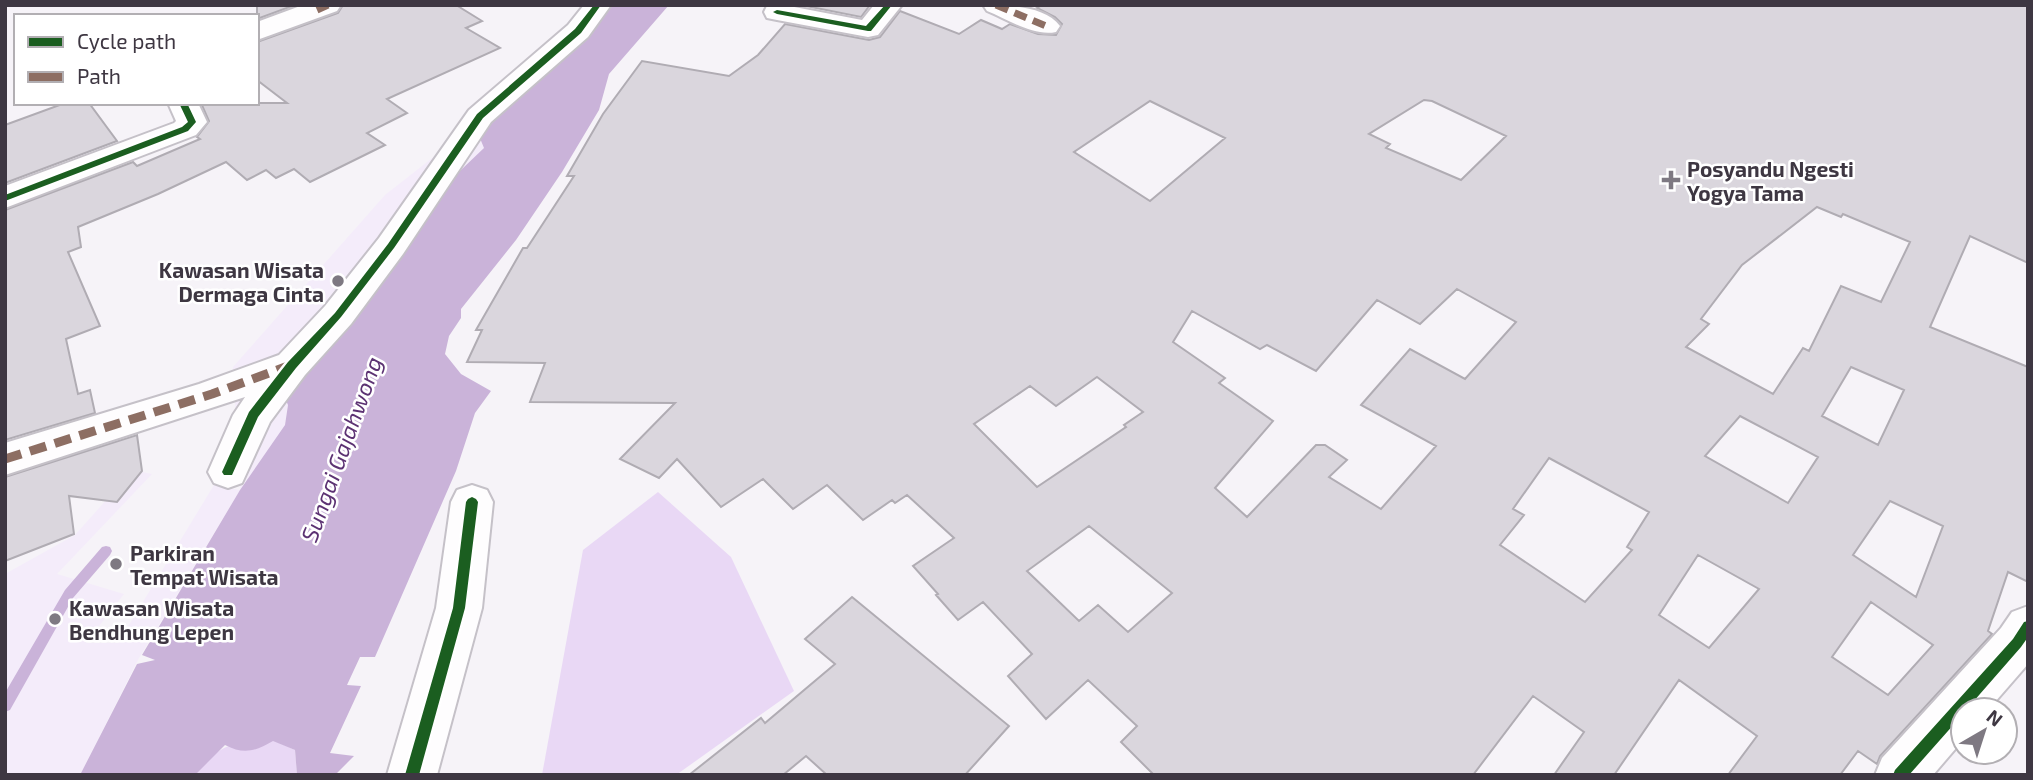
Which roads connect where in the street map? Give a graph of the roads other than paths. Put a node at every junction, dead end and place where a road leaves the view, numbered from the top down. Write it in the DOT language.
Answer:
graph roads {
  1 [pos="598,5"];
  2 [pos="889,5"];
  3 [pos="996,5"];
  4 [pos="321,7"];
  5 [pos="777,12"];
  6 [pos="1046,26"];
  7 [pos="259,31"];
  8 [pos="184,116"];
  9 [pos="5,198"];
  10 [pos="292,365"];
  11 [pos="5,459"];
  12 [pos="228,472"];
  13 [pos="472,502"];
  14 [pos="2028,626"];
  15 [pos="412,775"];
  16 [pos="1900,775"];
  1 -- 10 [label="street"];
  2 -- 5 [label="street"];
  3 -- 6 [label="street"];
  4 -- 7 [label="street"];
  8 -- 9 [label="street"];
  10 -- 11 [label="street"];
  10 -- 12 [label="street"];
  13 -- 15 [label="street"];
  14 -- 16 [label="street"];
}
